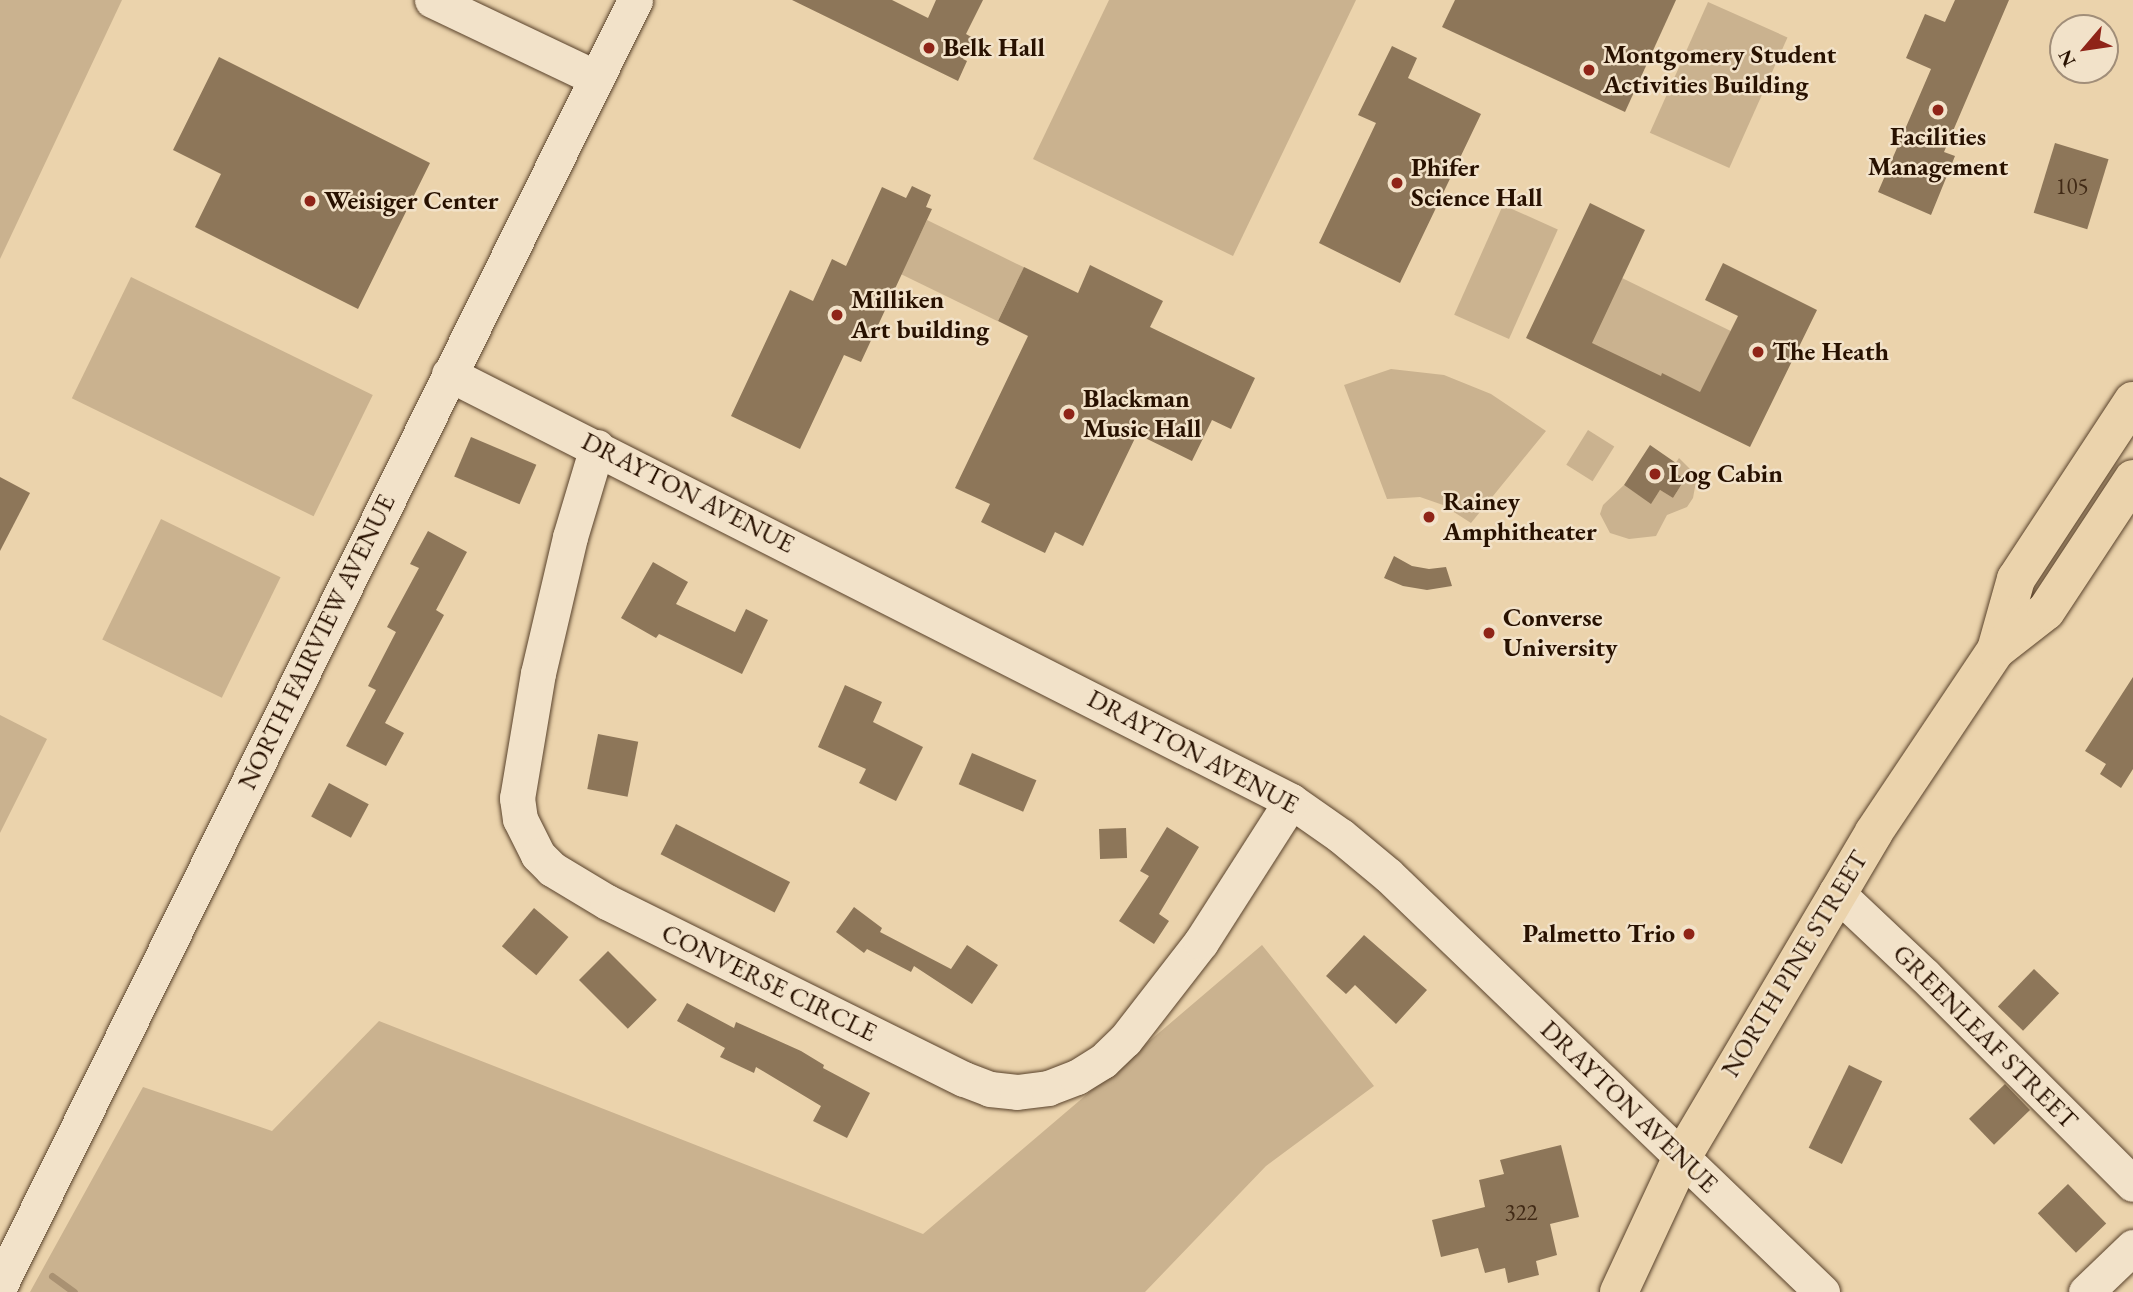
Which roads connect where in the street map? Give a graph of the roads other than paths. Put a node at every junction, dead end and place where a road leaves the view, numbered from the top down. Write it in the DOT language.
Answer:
graph roads {
  1 [pos="432,0"];
  2 [pos="635,0"];
  3 [pos="596,78"];
  4 [pos="449,374"];
  5 [pos="2133,401"];
  6 [pos="597,447"];
  7 [pos="2133,479"];
  8 [pos="1996,650"];
  9 [pos="1291,801"];
  10 [pos="1836,892"];
  11 [pos="1682,1157"];
  12 [pos="2133,1184"];
  13 [pos="2133,1247"];
  14 [pos="0,1285"];
  15 [pos="1619,1292"];
  16 [pos="1822,1292"];
  17 [pos="2086,1292"];
  1 -- 3 [label="street"];
  2 -- 3 [label="street, NORTH FAIRVIEW AVENUE"];
  3 -- 4 [label="street, NORTH FAIRVIEW AVENUE"];
  4 -- 6 [label="street, DRAYTON AVENUE"];
  4 -- 14 [label="street, NORTH FAIRVIEW AVENUE"];
  5 -- 8 [label="highway, NORTH PINE STREET"];
  6 -- 9 [label="street, DRAYTON AVENUE"];
  6 -- 9 [label="street, CONVERSE CIRCLE"];
  7 -- 8 [label="highway, NORTH PINE STREET"];
  8 -- 10 [label="highway, NORTH PINE STREET"];
  9 -- 11 [label="street, DRAYTON AVENUE"];
  10 -- 11 [label="highway, NORTH PINE STREET"];
  10 -- 12 [label="street, GREENLEAF STREET"];
  11 -- 15 [label="highway, NORTH PINE STREET"];
  11 -- 16 [label="street, DRAYTON AVENUE"];
  13 -- 17 [label="street"];
}
